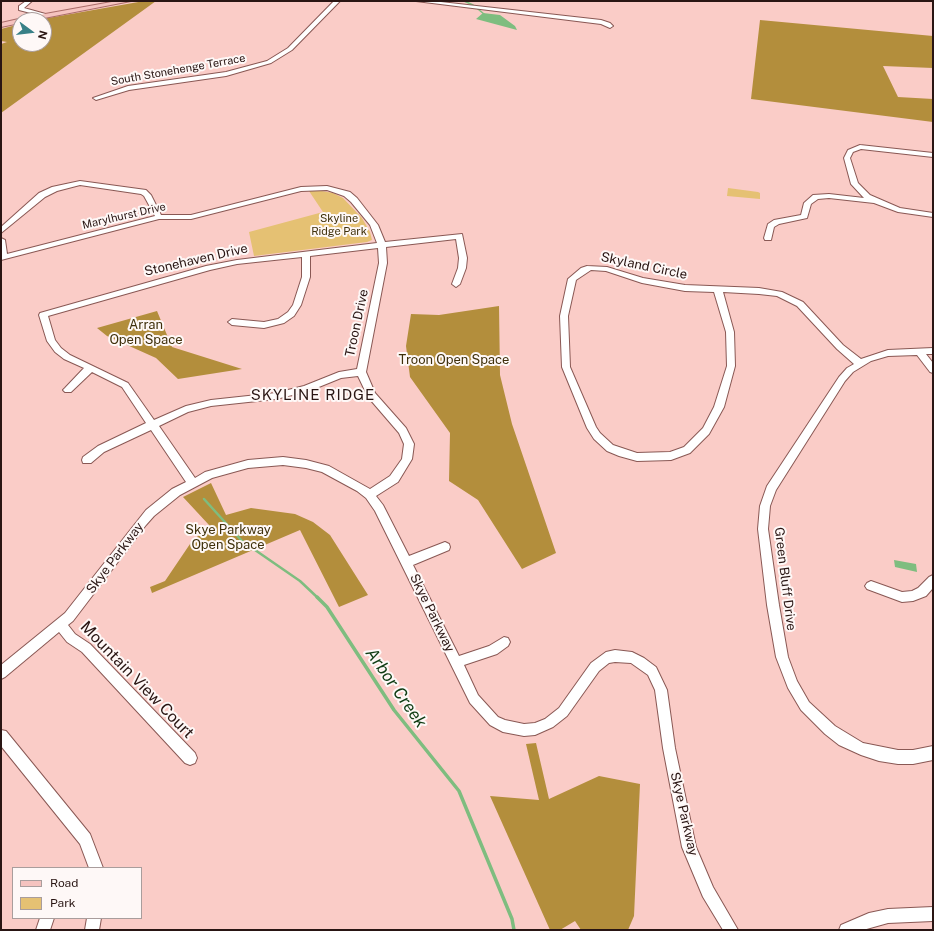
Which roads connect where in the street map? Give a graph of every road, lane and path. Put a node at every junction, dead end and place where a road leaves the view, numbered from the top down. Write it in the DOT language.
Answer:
graph roads {
  1 [pos="29,1"];
  2 [pos="128,1"];
  3 [pos="337,1"];
  4 [pos="419,1"];
  5 [pos="38,12"];
  6 [pos="52,14"];
  7 [pos="12,23"];
  8 [pos="1,25"];
  9 [pos="610,26"];
  10 [pos="96,98"];
  11 [pos="933,155"];
  12 [pos="874,201"];
  13 [pos="357,203"];
  14 [pos="933,215"];
  15 [pos="159,218"];
  16 [pos="768,219"];
  17 [pos="776,223"];
  18 [pos="1,231"];
  19 [pos="768,238"];
  20 [pos="1,240"];
  21 [pos="381,244"];
  22 [pos="306,253"];
  23 [pos="3,258"];
  24 [pos="456,284"];
  25 [pos="718,290"];
  26 [pos="232,322"];
  27 [pos="920,352"];
  28 [pos="933,352"];
  29 [pos="859,363"];
  30 [pos="90,368"];
  31 [pos="933,370"];
  32 [pos="361,372"];
  33 [pos="68,390"];
  34 [pos="152,424"];
  35 [pos="86,460"];
  36 [pos="192,482"];
  37 [pos="370,495"];
  38 [pos="445,547"];
  39 [pos="407,562"];
  40 [pos="933,580"];
  41 [pos="871,586"];
  42 [pos="61,626"];
  43 [pos="504,642"];
  44 [pos="457,662"];
  45 [pos="1,673"];
  46 [pos="1,736"];
  47 [pos="933,753"];
  48 [pos="190,758"];
  49 [pos="96,867"];
  50 [pos="933,914"];
  51 [pos="47,919"];
  52 [pos="94,919"];
  53 [pos="43,930"];
  54 [pos="92,930"];
  55 [pos="731,930"];
  56 [pos="846,930"];
  1 -- 5 [label="street"];
  2 -- 6 [label="main road"];
  3 -- 10 [label="street, South Stonehenge Terrace"];
  4 -- 9 [label="street"];
  7 -- 8 [label="main road"];
  11 -- 12 [label="street"];
  12 -- 14 [label="street"];
  12 -- 17 [label="street"];
  13 -- 15 [label="street, Marylhurst Drive"];
  13 -- 21 [label="street, Troon Drive"];
  15 -- 18 [label="street"];
  15 -- 23 [label="street, Marylhurst Drive"];
  16 -- 17 [label="street"];
  17 -- 19 [label="street"];
  20 -- 23 [label="street"];
  21 -- 22 [label="street, Stonehaven Drive"];
  21 -- 24 [label="street, Stonehaven Drive"];
  21 -- 32 [label="street, Troon Drive"];
  22 -- 26 [label="street"];
  22 -- 30 [label="street, Stonehaven Drive"];
  25 -- 25 [label="street, Skyland Circle"];
  25 -- 29 [label="street, Skyland Circle"];
  27 -- 28 [label="street, Green Bluff Drive"];
  27 -- 29 [label="street, Green Bluff Drive"];
  27 -- 31 [label="street"];
  29 -- 47 [label="street, Green Bluff Drive"];
  30 -- 33 [label="street"];
  30 -- 34 [label="street, Stonehaven Drive"];
  32 -- 34 [label="street"];
  32 -- 37 [label="street, Troon Drive"];
  34 -- 35 [label="street"];
  34 -- 36 [label="street, Stonehaven Drive"];
  36 -- 37 [label="street, Skye Parkway"];
  36 -- 42 [label="street, Skye Parkway"];
  37 -- 39 [label="street, Skye Parkway"];
  38 -- 39 [label="street"];
  39 -- 44 [label="street, Skye Parkway"];
  40 -- 41 [label="street"];
  42 -- 45 [label="street, Skye Parkway"];
  42 -- 48 [label="street, Mountain View Court"];
  43 -- 44 [label="street"];
  44 -- 55 [label="street, Skye Parkway"];
  46 -- 49 [label="street"];
  50 -- 56 [label="street"];
  51 -- 53 [label="street"];
  52 -- 54 [label="street"];
}
